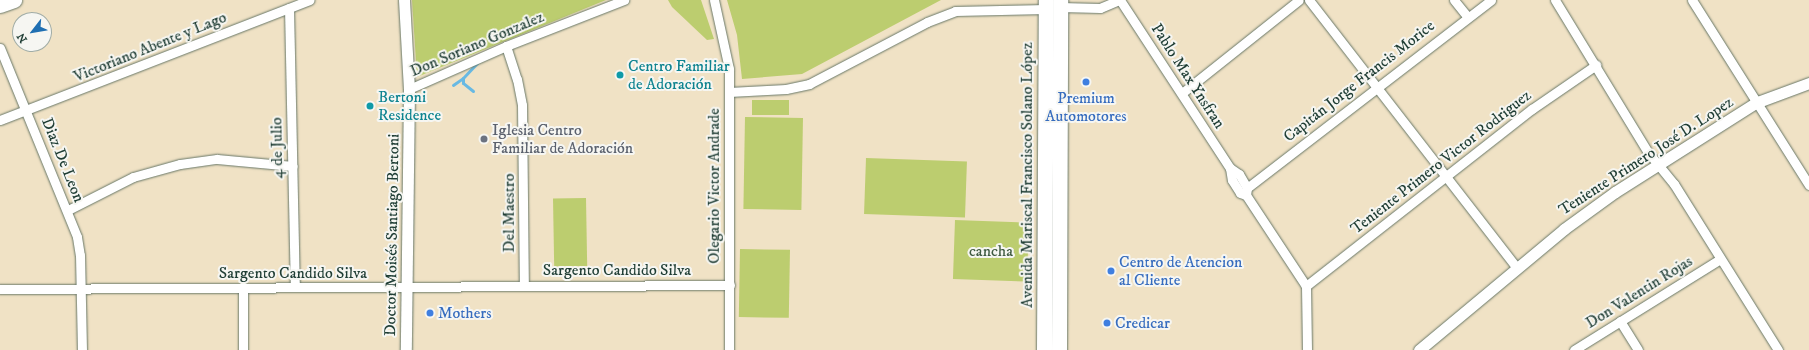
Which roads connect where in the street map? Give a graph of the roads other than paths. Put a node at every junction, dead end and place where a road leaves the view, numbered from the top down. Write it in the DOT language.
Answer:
graph roads {
  1 [pos="14,0"];
  2 [pos="310,0"];
  3 [pos="404,0"];
  4 [pos="624,0"];
  5 [pos="714,0"];
  6 [pos="1120,0"];
  7 [pos="1299,0"];
  8 [pos="1309,0"];
  9 [pos="1454,0"];
  10 [pos="1490,0"];
  11 [pos="1556,0"];
  12 [pos="1692,0"];
  13 [pos="1053,4"];
  14 [pos="0,5"];
  15 [pos="289,8"];
  16 [pos="1467,16"];
  17 [pos="506,46"];
  18 [pos="0,48"];
  19 [pos="1596,65"];
  20 [pos="1809,83"];
  21 [pos="1376,86"];
  22 [pos="409,89"];
  23 [pos="729,92"];
  24 [pos="1182,93"];
  25 [pos="1755,103"];
  26 [pos="27,112"];
  27 [pos="0,120"];
  28 [pos="1658,164"];
  29 [pos="293,166"];
  30 [pos="1446,177"];
  31 [pos="1809,186"];
  32 [pos="1247,191"];
  33 [pos="68,210"];
  34 [pos="1720,259"];
  35 [pos="1517,268"];
  36 [pos="524,285"];
  37 [pos="730,285"];
  38 [pos="1306,286"];
  39 [pos="295,287"];
  40 [pos="243,288"];
  41 [pos="408,288"];
  42 [pos="0,289"];
  43 [pos="82,289"];
  44 [pos="1620,321"];
  45 [pos="82,350"];
  46 [pos="243,350"];
  47 [pos="406,350"];
  48 [pos="729,350"];
  49 [pos="1044,350"];
  50 [pos="1058,350"];
  51 [pos="1307,350"];
  52 [pos="1419,350"];
  53 [pos="1574,350"];
  54 [pos="1638,350"];
  55 [pos="1778,350"];
  1 -- 14 [label="highway"];
  2 -- 15 [label="street, Victoriano Abente y Lago"];
  3 -- 22 [label="street, Doctor Moisés Santiago Bertoni"];
  4 -- 17 [label="street, Don Soriano Gonzalez"];
  5 -- 23 [label="street, Olegario Victor Andrade"];
  6 -- 13 [label="street"];
  6 -- 24 [label="street, Pablo Max Ynsfran"];
  7 -- 24 [label="street"];
  8 -- 21 [label="street"];
  9 -- 16 [label="street"];
  10 -- 16 [label="street, Capitán Jorge Francis Morice"];
  11 -- 19 [label="street"];
  12 -- 25 [label="street"];
  13 -- 23 [label="street"];
  13 -- 49 [label="highway, Avenida Mariscal Francisco Solano López"];
  13 -- 50 [label="highway, Avenida Mariscal Francisco Solano López"];
  15 -- 26 [label="street, Victoriano Abente y Lago"];
  15 -- 29 [label="street, 4 de Julio"];
  16 -- 21 [label="street, Capitán Jorge Francis Morice"];
  17 -- 22 [label="street, Don Soriano Gonzalez"];
  17 -- 36 [label="street, Del Maestro"];
  18 -- 26 [label="street, Diaz De Leon"];
  19 -- 28 [label="street"];
  19 -- 30 [label="street, Teniente Primero Victor Rodriguez"];
  20 -- 25 [label="street, Teniente Primero José D. Lopez"];
  21 -- 30 [label="street"];
  21 -- 32 [label="street, Capitán Jorge Francis Morice"];
  22 -- 41 [label="street, Doctor Moisés Santiago Bertoni"];
  23 -- 37 [label="street, Olegario Victor Andrade"];
  24 -- 32 [label="street, Pablo Max Ynsfran"];
  25 -- 28 [label="street, Teniente Primero José D. Lopez"];
  25 -- 31 [label="street"];
  26 -- 27 [label="street, Victoriano Abente y Lago"];
  26 -- 33 [label="street, Diaz De Leon"];
  28 -- 34 [label="street"];
  28 -- 35 [label="street, Teniente Primero José D. Lopez"];
  29 -- 33 [label="street"];
  29 -- 39 [label="street, 4 de Julio"];
  30 -- 35 [label="street"];
  30 -- 38 [label="street, Teniente Primero Victor Rodriguez"];
  32 -- 38 [label="street"];
  33 -- 43 [label="street, Diaz De Leon"];
  34 -- 44 [label="street, Don Valentin Rojas"];
  34 -- 55 [label="street"];
  35 -- 52 [label="street, Teniente Primero José D. Lopez"];
  36 -- 37 [label="street, Sargento Candido Silva"];
  36 -- 41 [label="street, Sargento Candido Silva"];
  37 -- 48 [label="street, Olegario Victor Andrade"];
  38 -- 51 [label="street"];
  39 -- 40 [label="street, Sargento Candido Silva"];
  39 -- 41 [label="street, Sargento Candido Silva"];
  40 -- 43 [label="street, Sargento Candido Silva"];
  40 -- 46 [label="street"];
  41 -- 47 [label="street, Doctor Moisés Santiago Bertoni"];
  42 -- 43 [label="street, Sargento Candido Silva"];
  43 -- 45 [label="street, Diaz De Leon"];
  44 -- 53 [label="street, Don Valentin Rojas"];
  44 -- 54 [label="street"];
}
